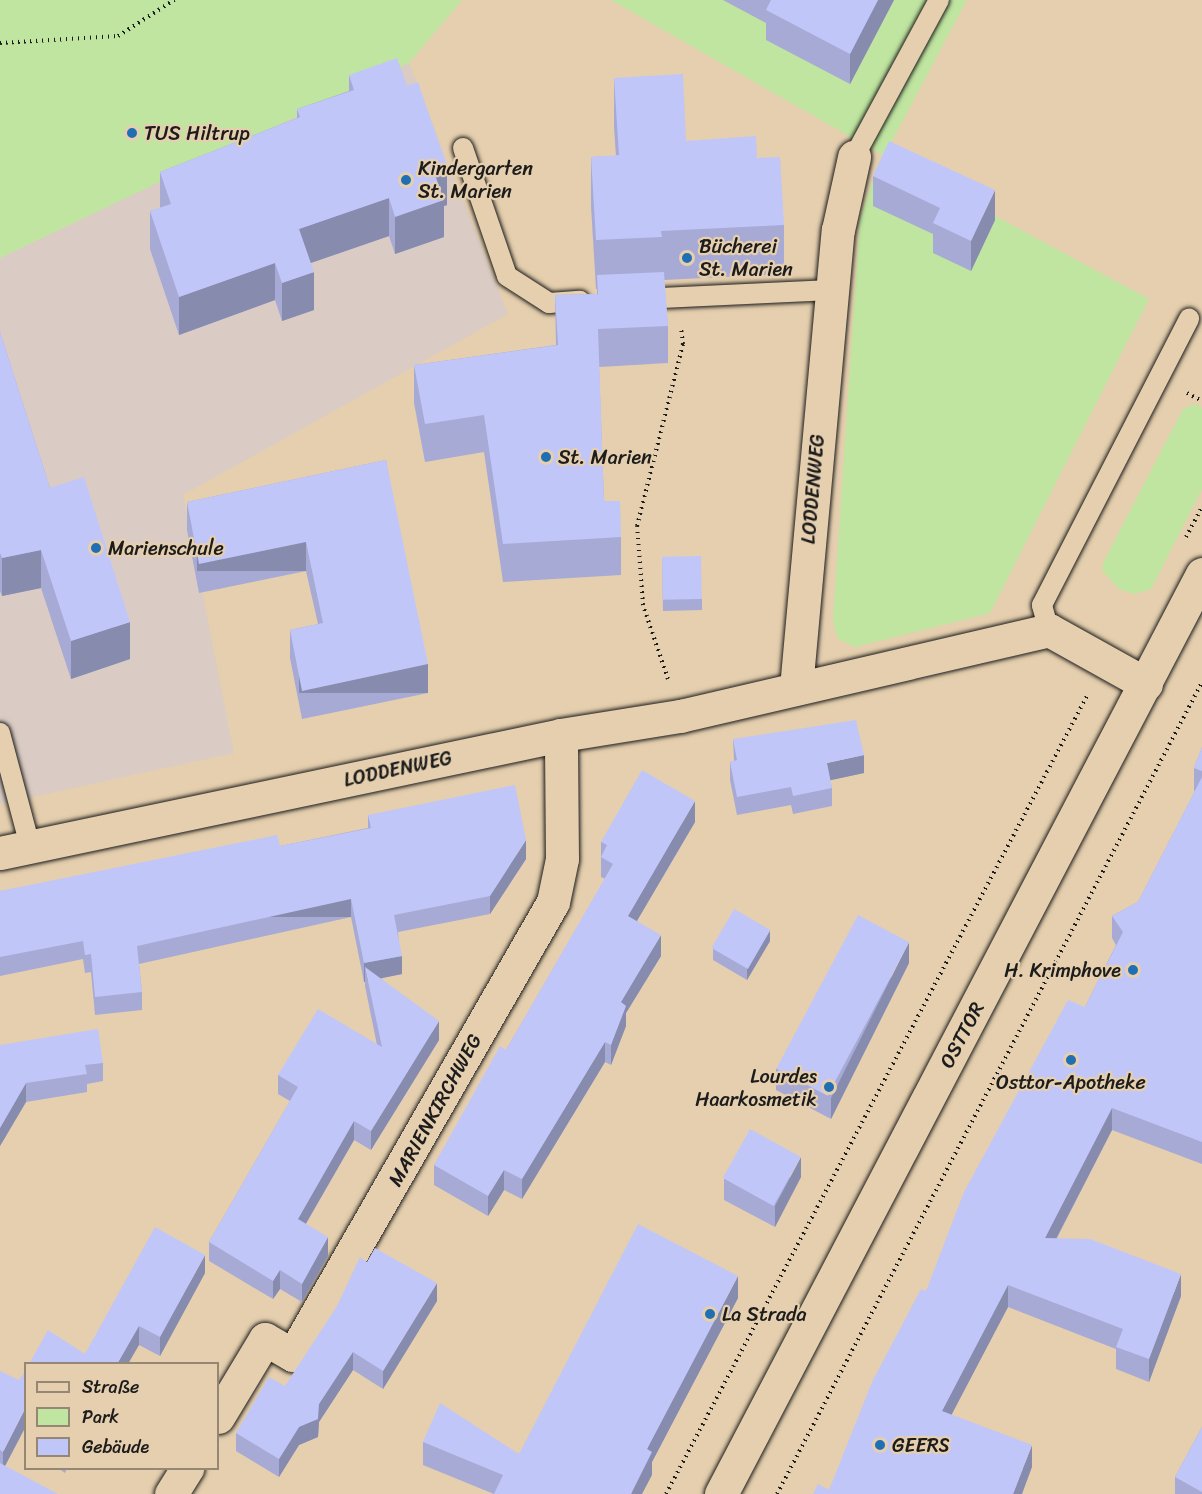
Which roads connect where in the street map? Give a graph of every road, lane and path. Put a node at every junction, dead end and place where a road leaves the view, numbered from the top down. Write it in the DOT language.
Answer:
graph roads {
  1 [pos="174,0"];
  2 [pos="939,0"];
  3 [pos="0,43"];
  4 [pos="463,147"];
  5 [pos="854,156"];
  6 [pos="831,290"];
  7 [pos="677,298"];
  8 [pos="1189,319"];
  9 [pos="1202,574"];
  10 [pos="1049,630"];
  11 [pos="1107,663"];
  12 [pos="1202,682"];
  13 [pos="1146,684"];
  14 [pos="796,688"];
  15 [pos="680,716"];
  16 [pos="0,733"];
  17 [pos="561,735"];
  18 [pos="15,849"];
  19 [pos="219,1415"];
  20 [pos="186,1470"];
  21 [pos="171,1494"];
  22 [pos="666,1494"];
  23 [pos="721,1494"];
  24 [pos="777,1494"];
  1 -- 3 [label="path"];
  2 -- 5 [label="lane"];
  4 -- 7 [label="lane"];
  5 -- 6 [label="street, LODDENWEG"];
  6 -- 7 [label="lane"];
  6 -- 14 [label="street, LODDENWEG"];
  7 -- 15 [label="path"];
  8 -- 10 [label="lane"];
  9 -- 13 [label="street, OSTTOR"];
  10 -- 11 [label="street"];
  10 -- 14 [label="street, LODDENWEG"];
  11 -- 13 [label="street"];
  11 -- 22 [label="path"];
  12 -- 24 [label="path"];
  13 -- 23 [label="street, OSTTOR"];
  14 -- 15 [label="street, LODDENWEG"];
  15 -- 17 [label="street, LODDENWEG"];
  16 -- 18 [label="lane"];
  17 -- 18 [label="street, LODDENWEG"];
  17 -- 19 [label="street, MARIENKIRCHWEG"];
  20 -- 21 [label="street"];
}
